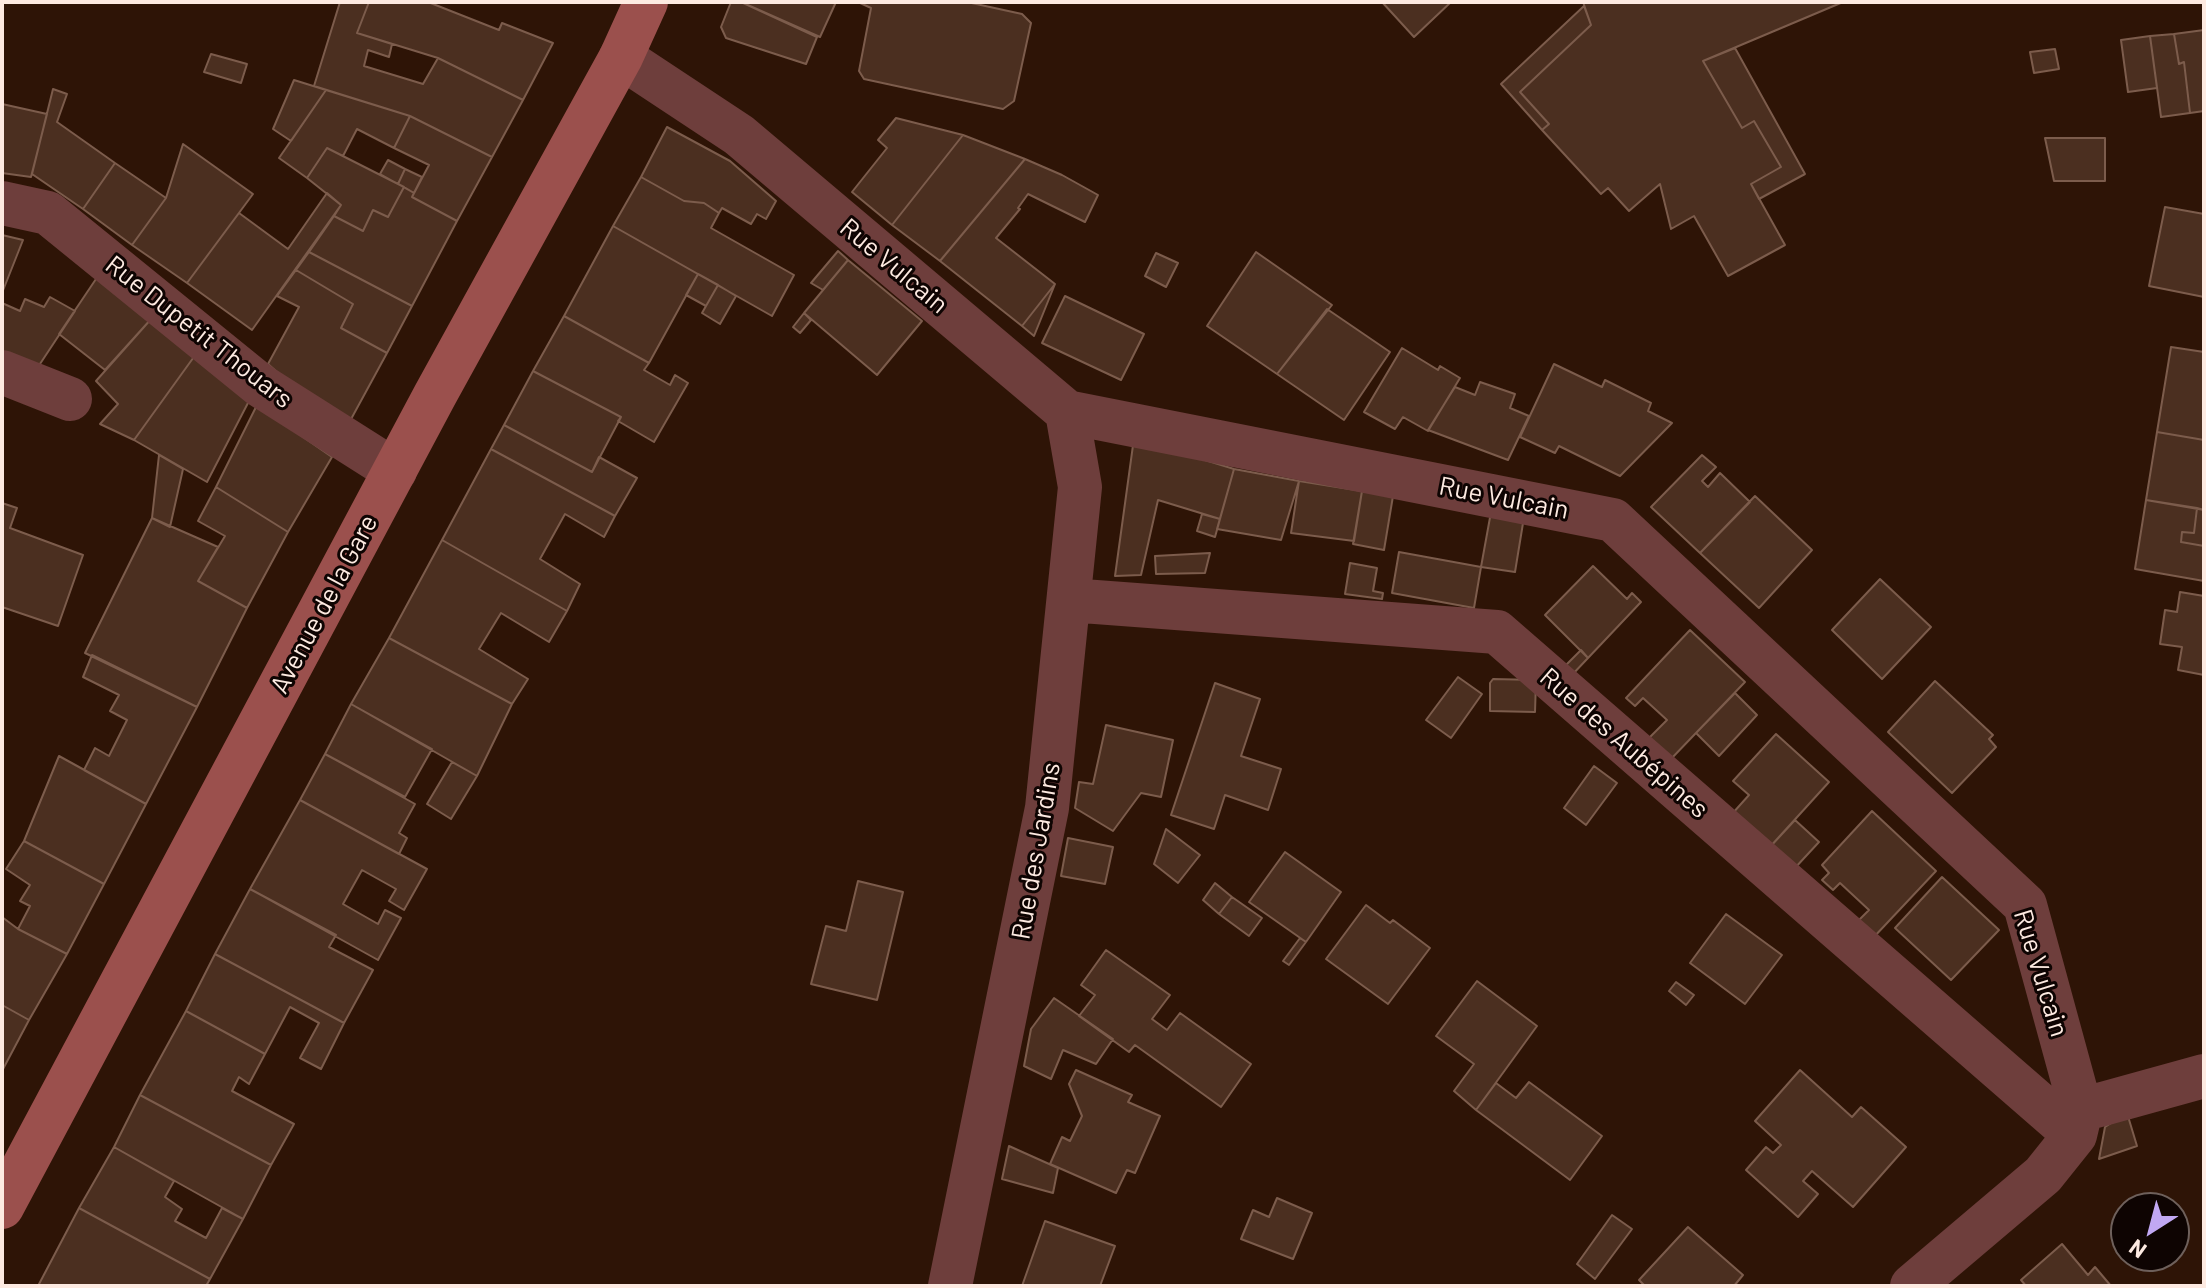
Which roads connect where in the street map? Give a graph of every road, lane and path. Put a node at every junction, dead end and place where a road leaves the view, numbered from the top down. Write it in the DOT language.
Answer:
graph roads {
  1 [pos="646,2"];
  2 [pos="621,57"];
  3 [pos="2,203"];
  4 [pos="2,372"];
  5 [pos="70,399"];
  6 [pos="1067,412"];
  7 [pos="395,471"];
  8 [pos="1069,600"];
  9 [pos="2204,1076"];
  10 [pos="2092,1115"];
  11 [pos="2,1207"];
  12 [pos="950,1286"];
  13 [pos="1912,1286"];
  1 -- 2 [label="main road, Avenue de la Gare"];
  2 -- 6 [label="street, Rue Vulcain"];
  2 -- 7 [label="main road, Avenue de la Gare"];
  3 -- 7 [label="street, Rue Dupetit Thouars"];
  4 -- 5 [label="street"];
  6 -- 8 [label="street, Rue des Jardins"];
  6 -- 10 [label="street, Rue Vulcain"];
  7 -- 11 [label="main road, Avenue de la Gare"];
  8 -- 10 [label="street, Rue des Aubépines"];
  8 -- 12 [label="street, Rue des Jardins"];
  9 -- 10 [label="street"];
  10 -- 13 [label="street"];
}
